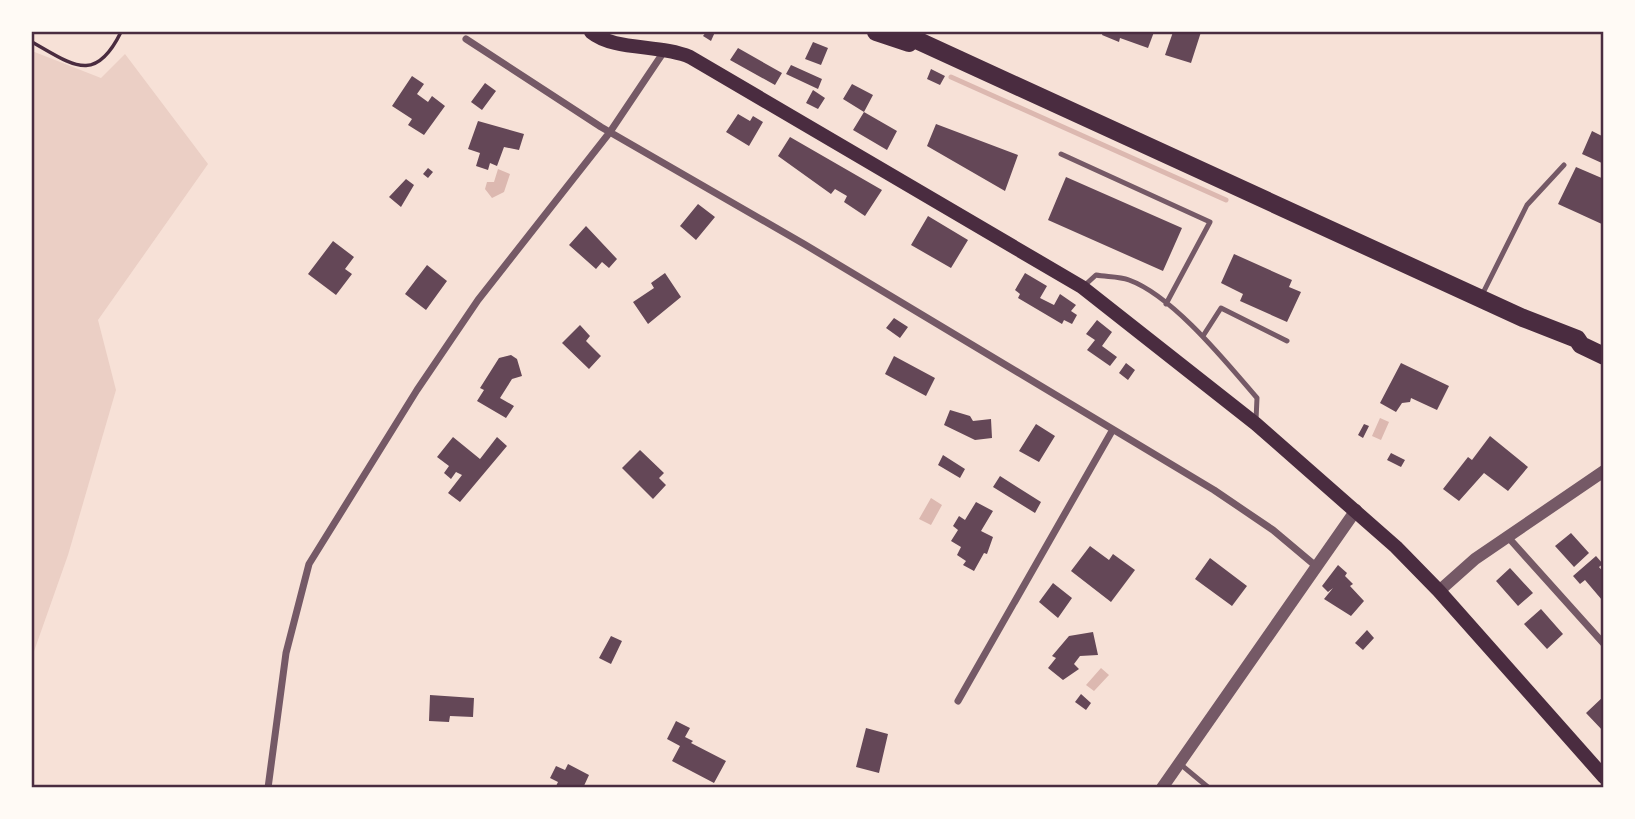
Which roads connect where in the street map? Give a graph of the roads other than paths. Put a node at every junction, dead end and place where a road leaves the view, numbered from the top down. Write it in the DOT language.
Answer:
graph roads {
  1 [pos="592,32"];
  2 [pos="876,32"];
  3 [pos="899,32"];
  4 [pos="466,39"];
  5 [pos="666,48"];
  6 [pos="956,60"];
  7 [pos="610,132"];
  8 [pos="1061,155"];
  9 [pos="1564,165"];
  10 [pos="1082,287"];
  11 [pos="1480,298"];
  12 [pos="1166,304"];
  13 [pos="1203,336"];
  14 [pos="1287,341"];
  15 [pos="1604,356"];
  16 [pos="1255,424"];
  17 [pos="1112,431"];
  18 [pos="1604,471"];
  19 [pos="1356,510"];
  20 [pos="1507,536"];
  21 [pos="1317,567"];
  22 [pos="1439,591"];
  23 [pos="1604,644"];
  24 [pos="958,701"];
  25 [pos="1179,763"];
  26 [pos="1604,777"];
  27 [pos="268,788"];
  28 [pos="1162,788"];
  29 [pos="1209,788"];
  1 -- 5 [label="main road"];
  2 -- 6 [label="main road"];
  3 -- 6 [label="main road"];
  4 -- 7 [label="street"];
  5 -- 7 [label="street"];
  5 -- 10 [label="main road"];
  6 -- 11 [label="main road"];
  7 -- 17 [label="street"];
  7 -- 27 [label="street"];
  8 -- 12 [label="lane"];
  9 -- 11 [label="lane"];
  10 -- 12 [label="lane"];
  10 -- 16 [label="main road"];
  11 -- 15 [label="main road"];
  12 -- 13 [label="lane"];
  13 -- 14 [label="lane"];
  13 -- 16 [label="lane"];
  16 -- 19 [label="main road"];
  17 -- 21 [label="street"];
  17 -- 24 [label="street"];
  18 -- 20 [label="street"];
  19 -- 21 [label="street"];
  19 -- 22 [label="main road"];
  20 -- 22 [label="street"];
  20 -- 23 [label="street"];
  21 -- 25 [label="street"];
  22 -- 26 [label="main road"];
  25 -- 28 [label="street"];
  25 -- 29 [label="lane"];
}
